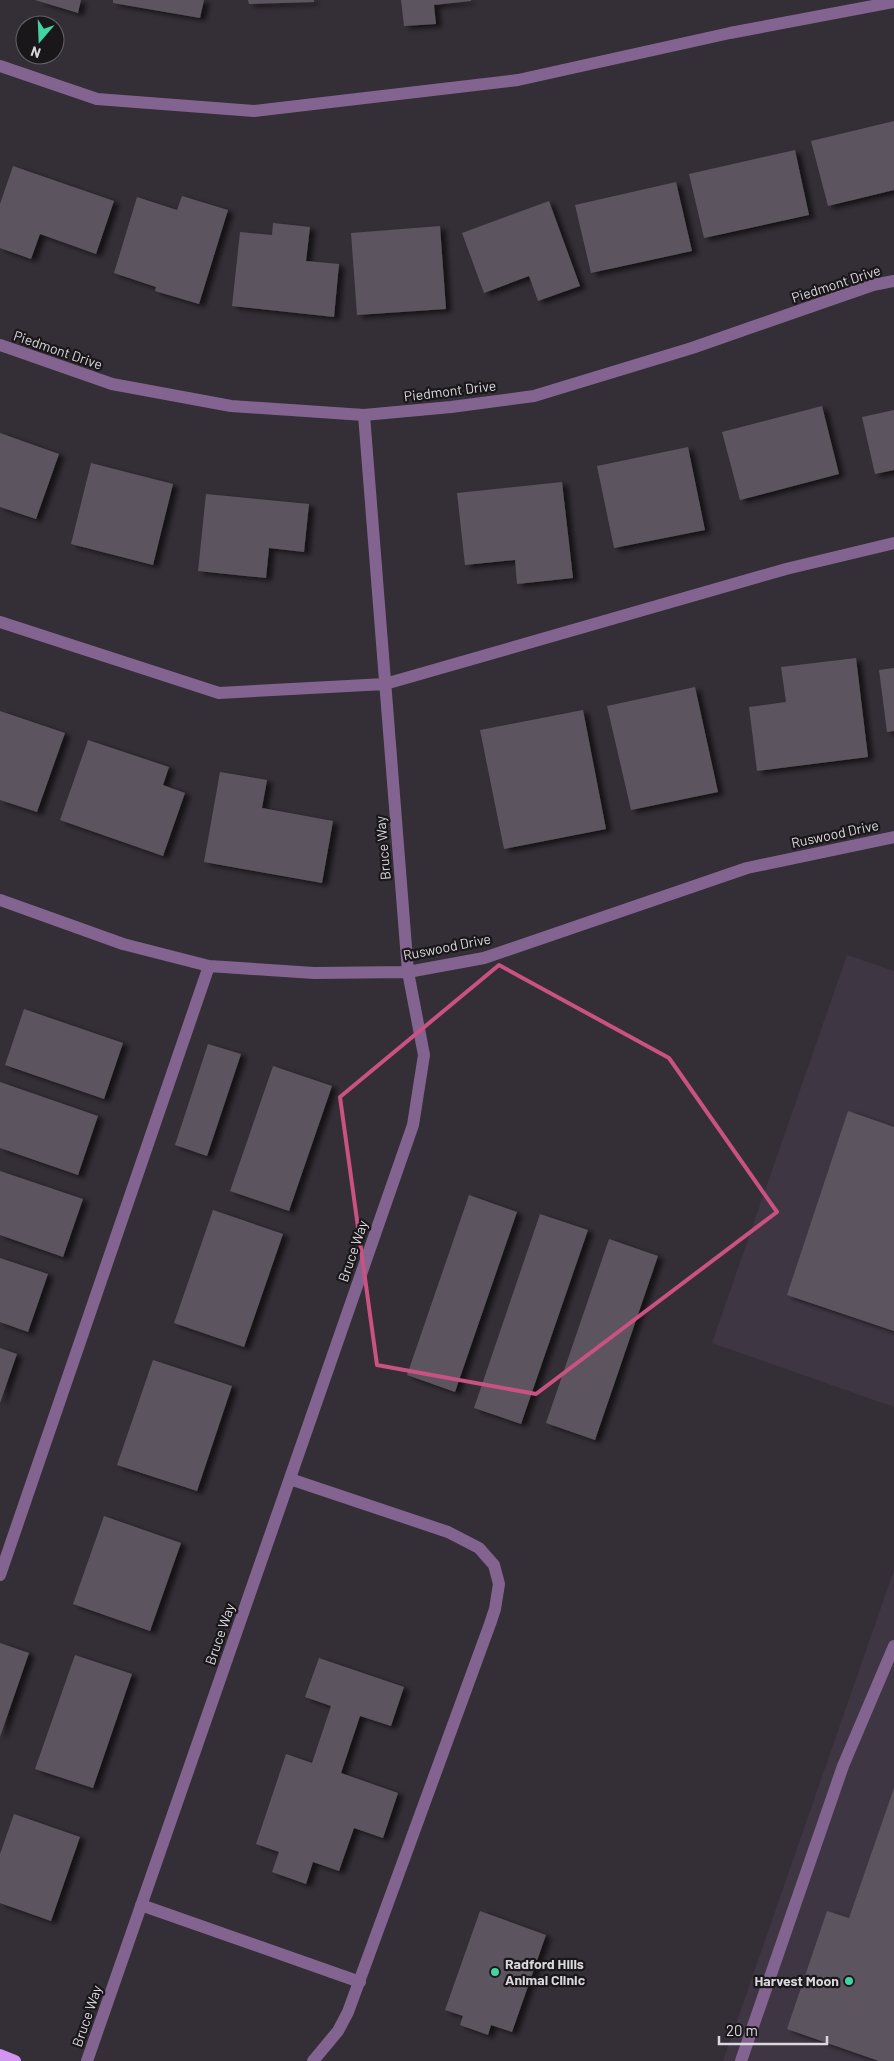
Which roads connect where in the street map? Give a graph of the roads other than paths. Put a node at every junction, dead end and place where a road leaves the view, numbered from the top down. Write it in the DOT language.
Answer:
graph roads {
  1 [pos="894,2"];
  2 [pos="0,66"];
  3 [pos="894,281"];
  4 [pos="0,345"];
  5 [pos="364,416"];
  6 [pos="894,543"];
  7 [pos="0,622"];
  8 [pos="385,684"];
  9 [pos="894,837"];
  10 [pos="0,900"];
  11 [pos="209,966"];
  12 [pos="408,972"];
  13 [pos="290,1479"];
  14 [pos="0,1575"];
  15 [pos="894,1646"];
  16 [pos="141,1905"];
  17 [pos="360,1982"];
  18 [pos="0,2056"];
  19 [pos="15,2061"];
  20 [pos="87,2061"];
  21 [pos="313,2061"];
  22 [pos="741,2061"];
  1 -- 2 [label="street"];
  3 -- 5 [label="street, Piedmont Drive"];
  4 -- 5 [label="street, Piedmont Drive"];
  5 -- 8 [label="street, Bruce Way"];
  6 -- 8 [label="street"];
  7 -- 8 [label="street"];
  8 -- 12 [label="street, Bruce Way"];
  9 -- 12 [label="street, Ruswood Drive"];
  10 -- 11 [label="street, Ruswood Drive"];
  11 -- 12 [label="street, Ruswood Drive"];
  11 -- 14 [label="street"];
  12 -- 13 [label="street, Bruce Way"];
  13 -- 16 [label="street, Bruce Way"];
  13 -- 17 [label="street"];
  15 -- 22 [label="street"];
  16 -- 17 [label="street"];
  16 -- 20 [label="street, Bruce Way"];
  17 -- 21 [label="street"];
  18 -- 19 [label="main road"];
}
